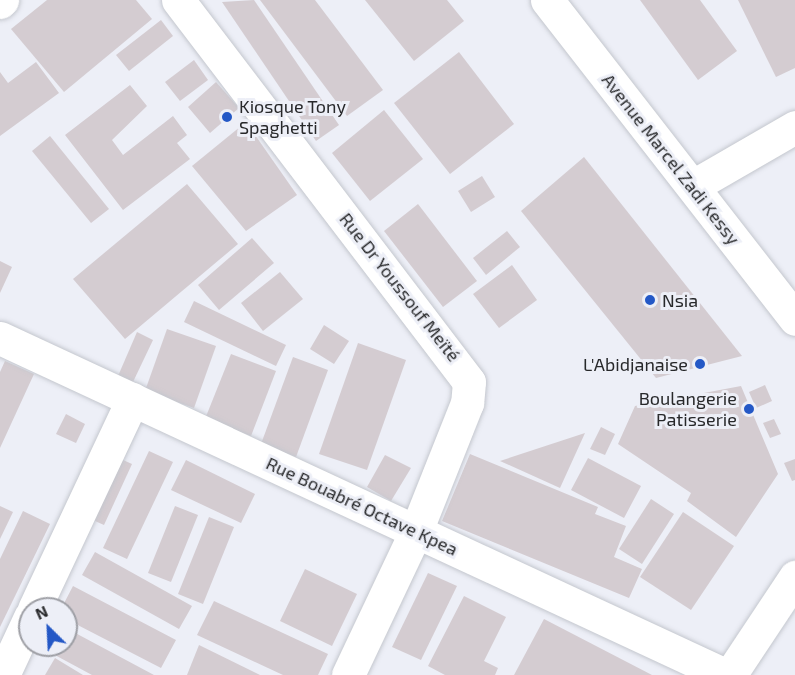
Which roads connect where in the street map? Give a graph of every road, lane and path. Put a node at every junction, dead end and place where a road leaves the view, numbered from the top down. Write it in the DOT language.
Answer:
graph roads {
  1 [pos="178,0"];
  2 [pos="547,0"];
  3 [pos="795,127"];
  4 [pos="693,186"];
  5 [pos="795,319"];
  6 [pos="0,338"];
  7 [pos="132,399"];
  8 [pos="416,531"];
  9 [pos="795,577"];
  10 [pos="40,597"];
  11 [pos="18,643"];
  12 [pos="3,675"];
  13 [pos="348,675"];
  14 [pos="725,675"];
  15 [pos="730,675"];
  1 -- 8 [label="street, Rue Dr Youssouf Meïté"];
  2 -- 4 [label="street, Avenue Marcel Zadi Kessy"];
  3 -- 4 [label="street"];
  4 -- 5 [label="street, Avenue Marcel Zadi Kessy"];
  6 -- 7 [label="street, Rue Bouabré Octave Kpea"];
  7 -- 8 [label="street, Rue Bouabré Octave Kpea"];
  7 -- 10 [label="street"];
  8 -- 13 [label="street, Rue Dr Youssouf Meïté"];
  8 -- 14 [label="street, Rue Bouabré Octave Kpea"];
  9 -- 15 [label="street"];
  11 -- 12 [label="street"];
}
